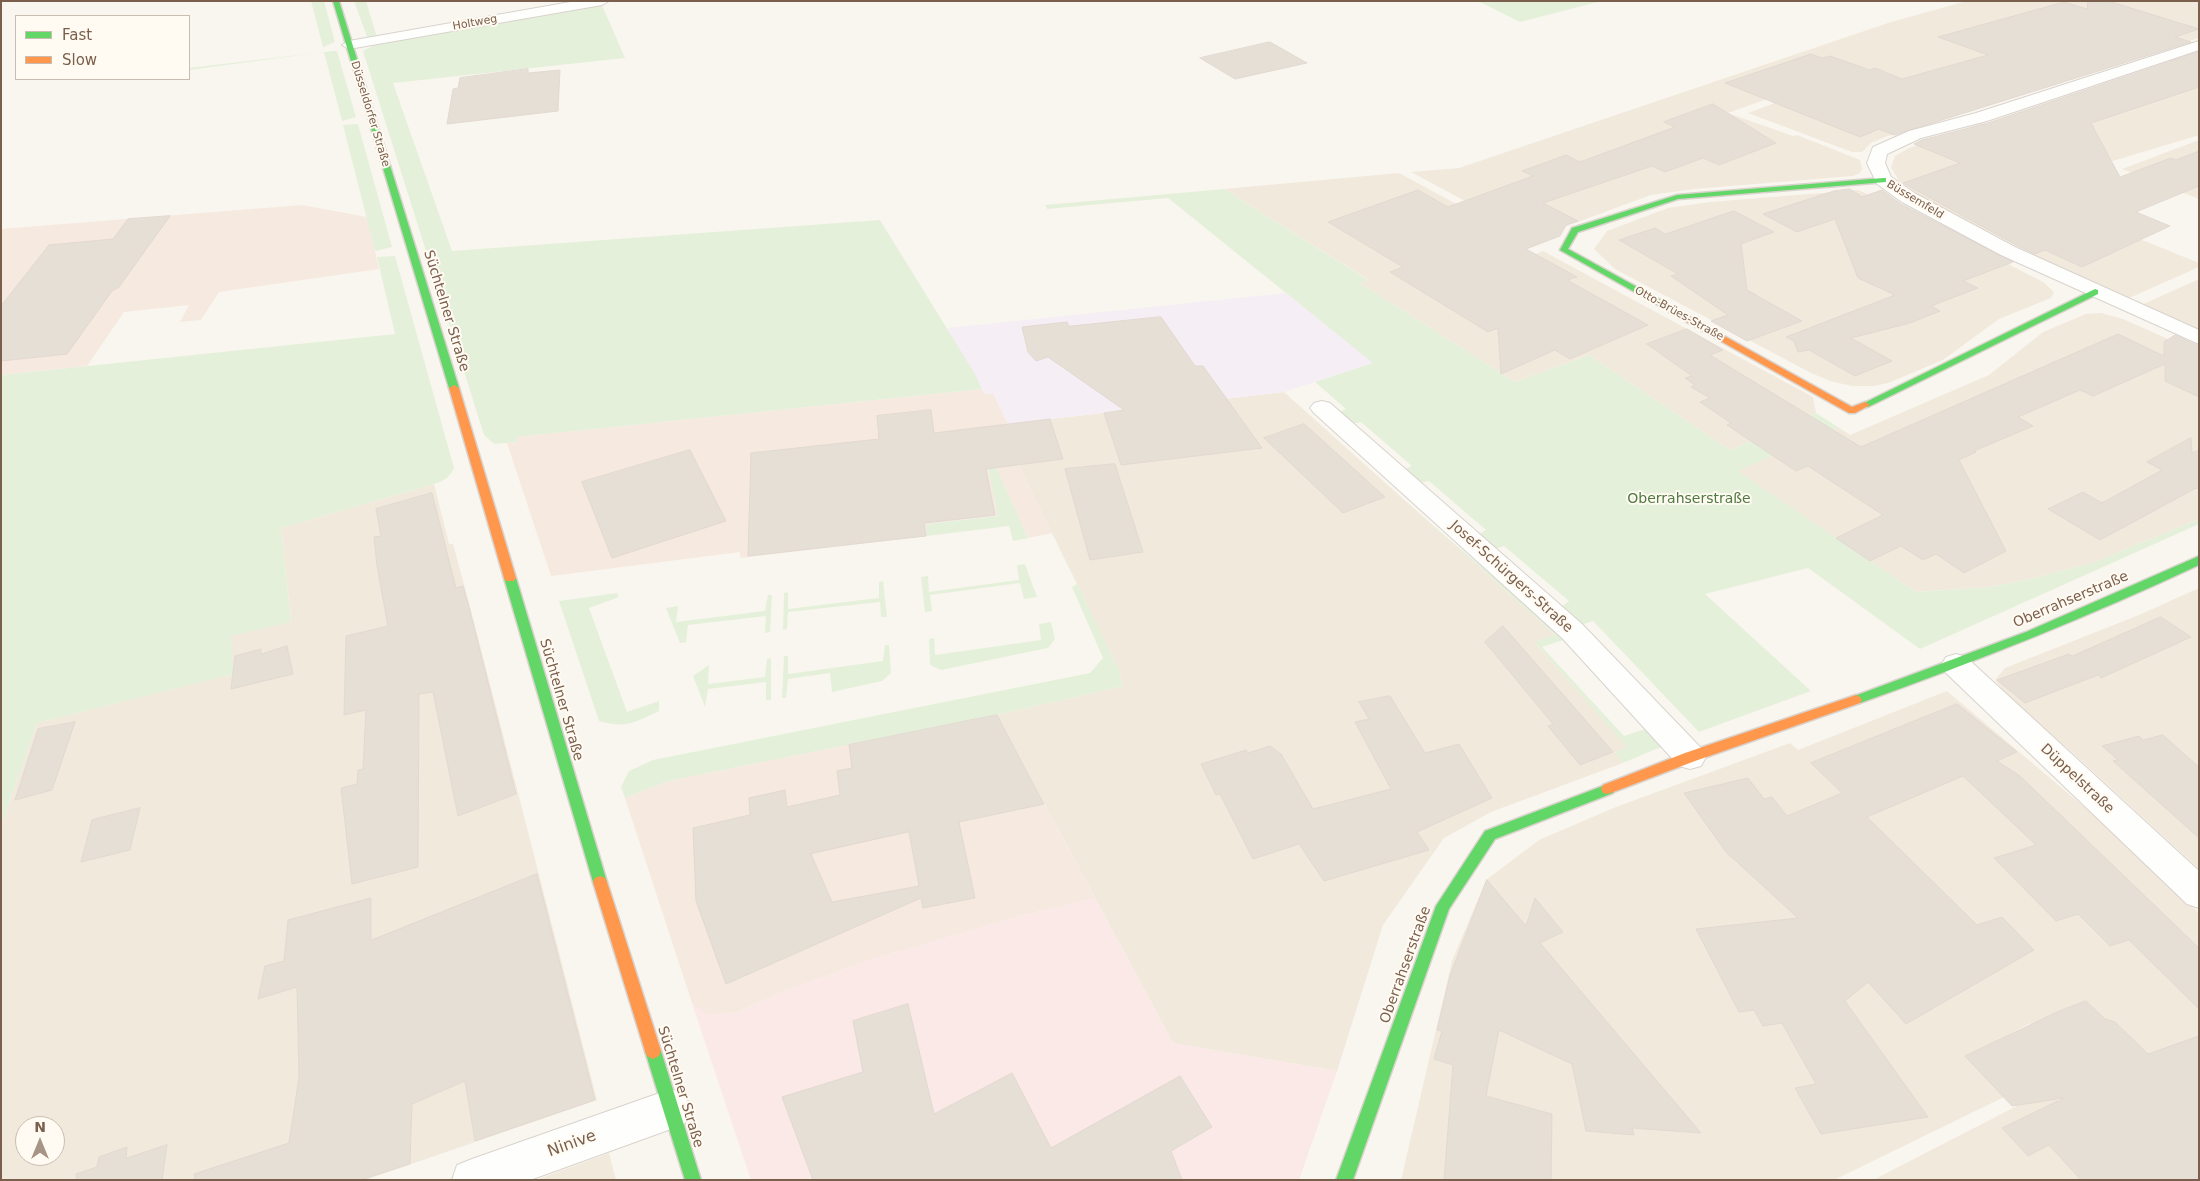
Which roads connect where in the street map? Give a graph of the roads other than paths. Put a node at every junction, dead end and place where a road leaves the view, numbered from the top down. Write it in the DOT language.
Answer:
graph roads {
  1 [pos="336,1"];
  2 [pos="602,1"];
  3 [pos="349,45"];
  4 [pos="2199,45"];
  5 [pos="1883,180"];
  6 [pos="405,227"];
  7 [pos="2095,292"];
  8 [pos="2199,338"];
  9 [pos="1322,408"];
  10 [pos="2199,560"];
  11 [pos="1956,665"];
  12 [pos="1690,756"];
  13 [pos="2199,893"];
  14 [pos="672,1109"];
  15 [pos="472,1180"];
  16 [pos="693,1180"];
  17 [pos="1344,1180"];
  1 -- 3 [label="street, Düsseldorfer Straße"];
  2 -- 3 [label="street, Holtweg"];
  3 -- 6 [label="street, Düsseldorfer Straße"];
  4 -- 5 [label="street, Büssemfeld"];
  5 -- 7 [label="street, Büssemfeld"];
  5 -- 7 [label="street, Otto-Brües-Straße"];
  6 -- 14 [label="street, Süchtelner Straße"];
  7 -- 8 [label="street, Büssemfeld"];
  9 -- 12 [label="street, Josef-Schürgers-Straße"];
  10 -- 11 [label="street, Oberrahserstraße"];
  11 -- 12 [label="street, Oberrahserstraße"];
  11 -- 13 [label="street, Düppelstraße"];
  12 -- 17 [label="street, Oberrahserstraße"];
  14 -- 15 [label="street, Ninive"];
  14 -- 16 [label="street, Süchtelner Straße"];
}
